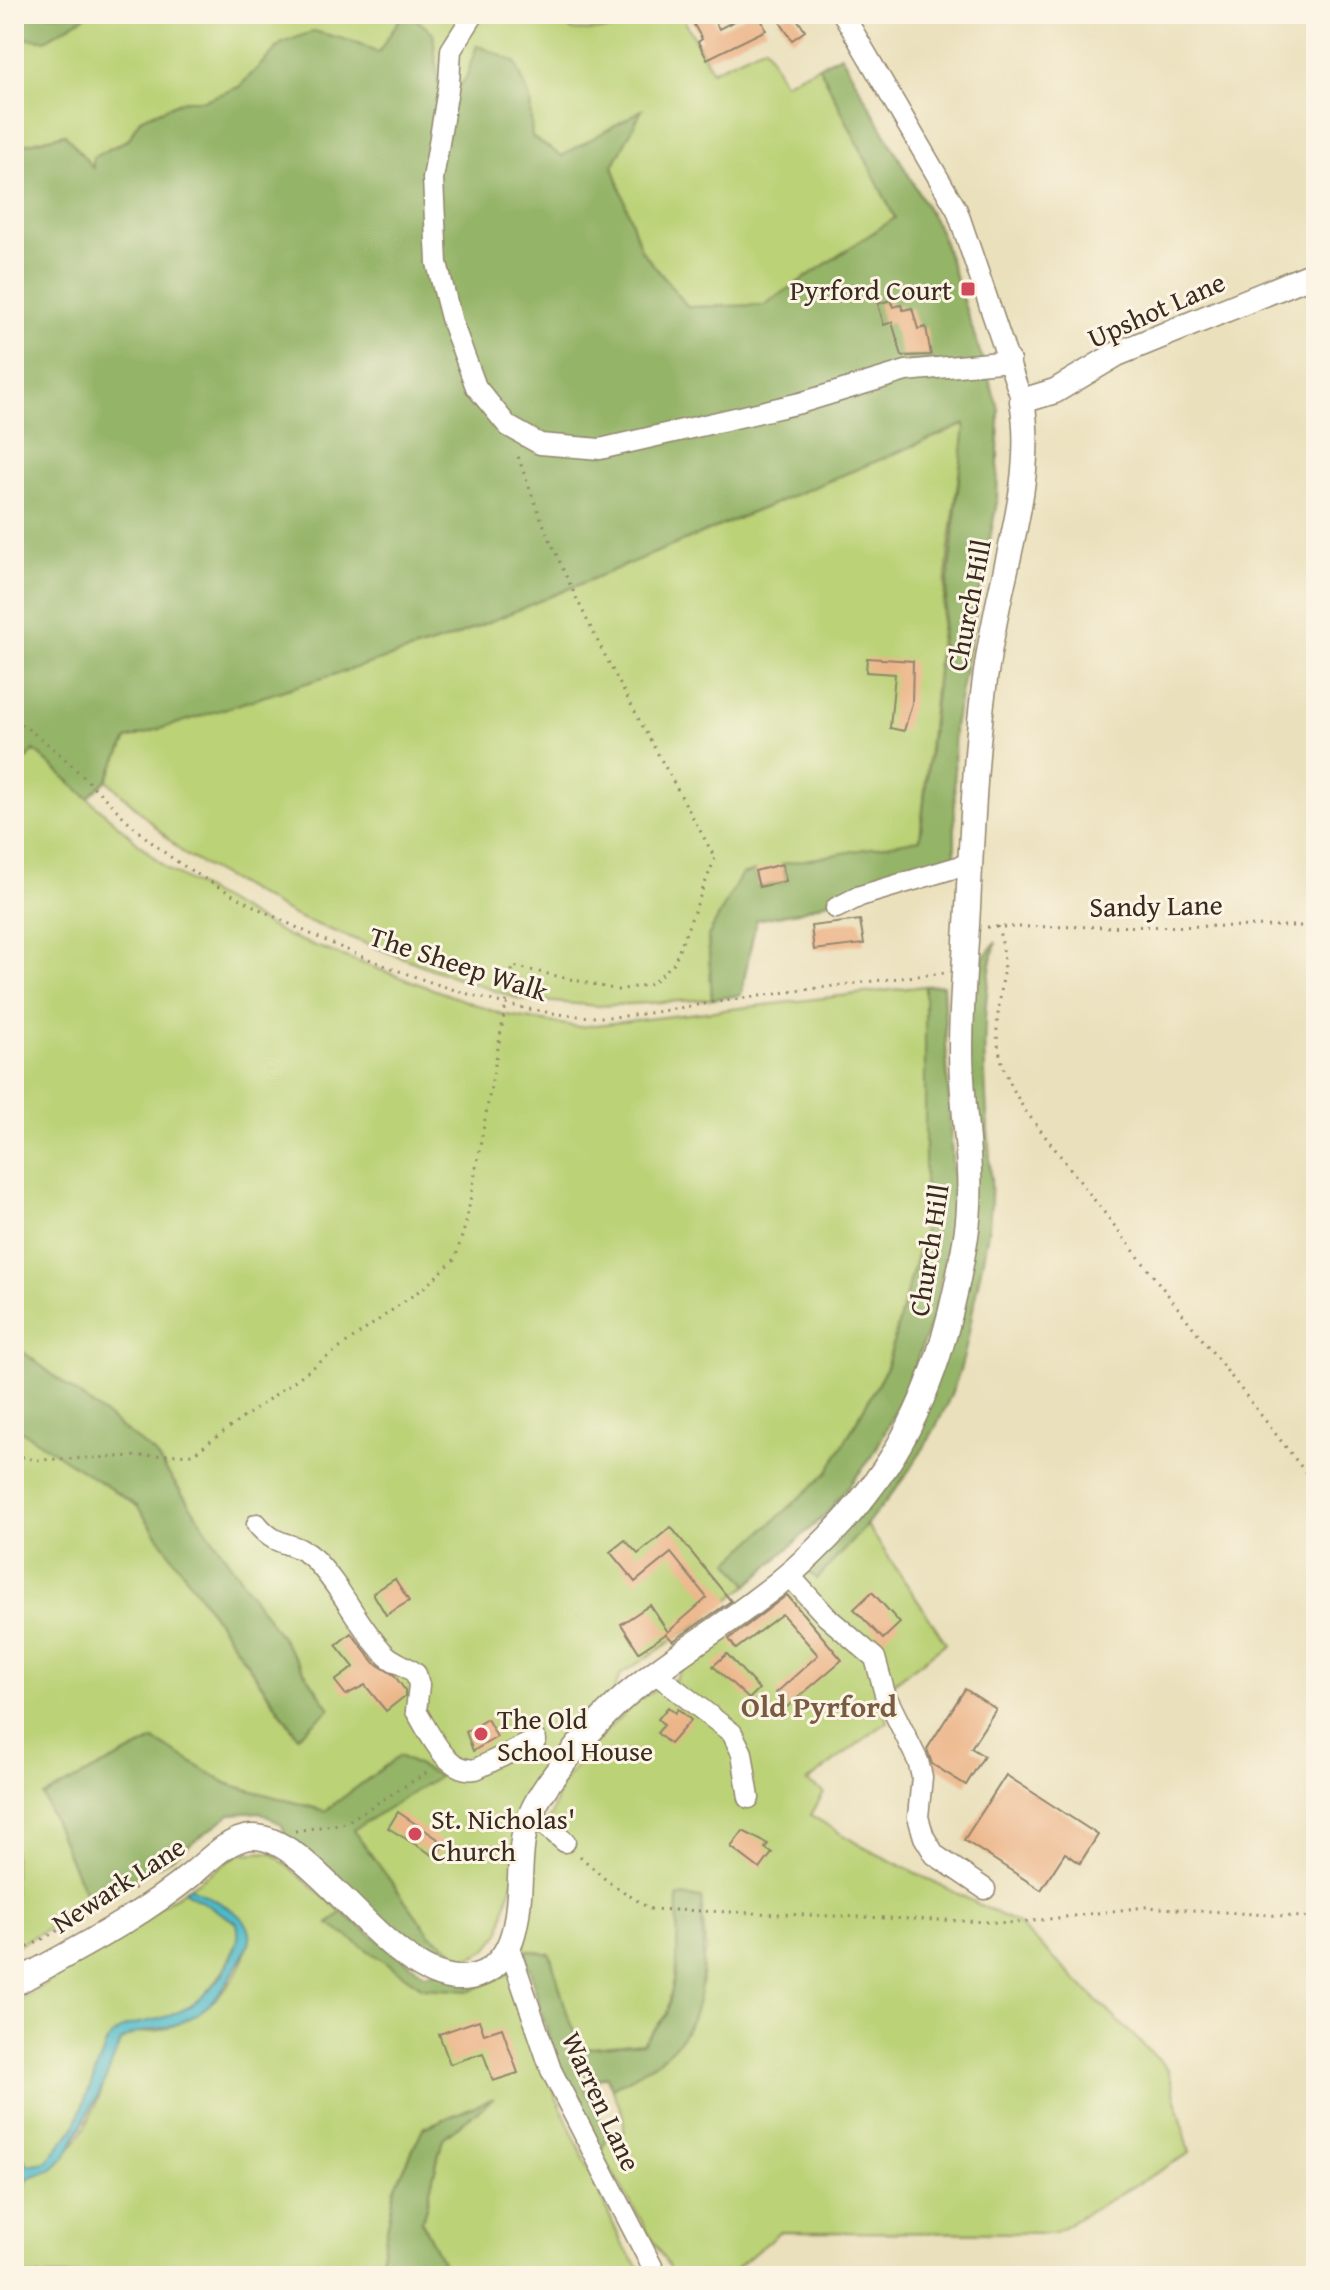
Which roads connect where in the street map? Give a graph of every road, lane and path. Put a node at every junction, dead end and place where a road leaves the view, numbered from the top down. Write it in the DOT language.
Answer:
graph roads {
  1 [pos="474,14"];
  2 [pos="843,14"];
  3 [pos="1316,273"];
  4 [pos="1010,361"];
  5 [pos="1022,401"];
  6 [pos="508,426"];
  7 [pos="14,720"];
  8 [pos="971,863"];
  9 [pos="836,908"];
  10 [pos="1316,926"];
  11 [pos="964,974"];
  12 [pos="14,1455"];
  13 [pos="1316,1486"];
  14 [pos="257,1524"];
  15 [pos="788,1574"];
  16 [pos="655,1673"];
  17 [pos="536,1740"];
  18 [pos="448,1760"];
  19 [pos="749,1798"];
  20 [pos="533,1814"];
  21 [pos="285,1832"];
  22 [pos="565,1842"];
  23 [pos="985,1889"];
  24 [pos="1316,1918"];
  25 [pos="508,1944"];
  26 [pos="14,1984"];
  27 [pos="657,2276"];
  1 -- 6 [label="street"];
  2 -- 4 [label="street"];
  3 -- 5 [label="main road, Upshot Lane"];
  4 -- 5 [label="street"];
  4 -- 6 [label="street"];
  5 -- 8 [label="main road, Church Hill"];
  6 -- 12 [label="path"];
  7 -- 11 [label="path, The Sheep Walk"];
  8 -- 9 [label="street"];
  8 -- 11 [label="main road, Church Hill"];
  10 -- 13 [label="path, Sandy Lane"];
  11 -- 15 [label="main road, Church Hill"];
  14 -- 18 [label="street"];
  15 -- 16 [label="main road, Church Hill"];
  15 -- 23 [label="street"];
  16 -- 19 [label="street"];
  16 -- 20 [label="main road, Church Hill"];
  17 -- 18 [label="street"];
  18 -- 21 [label="path"];
  20 -- 22 [label="street"];
  20 -- 25 [label="main road, Church Hill"];
  22 -- 24 [label="path"];
  25 -- 26 [label="main road, Newark Lane"];
  25 -- 27 [label="street, Warren Lane"];
}
